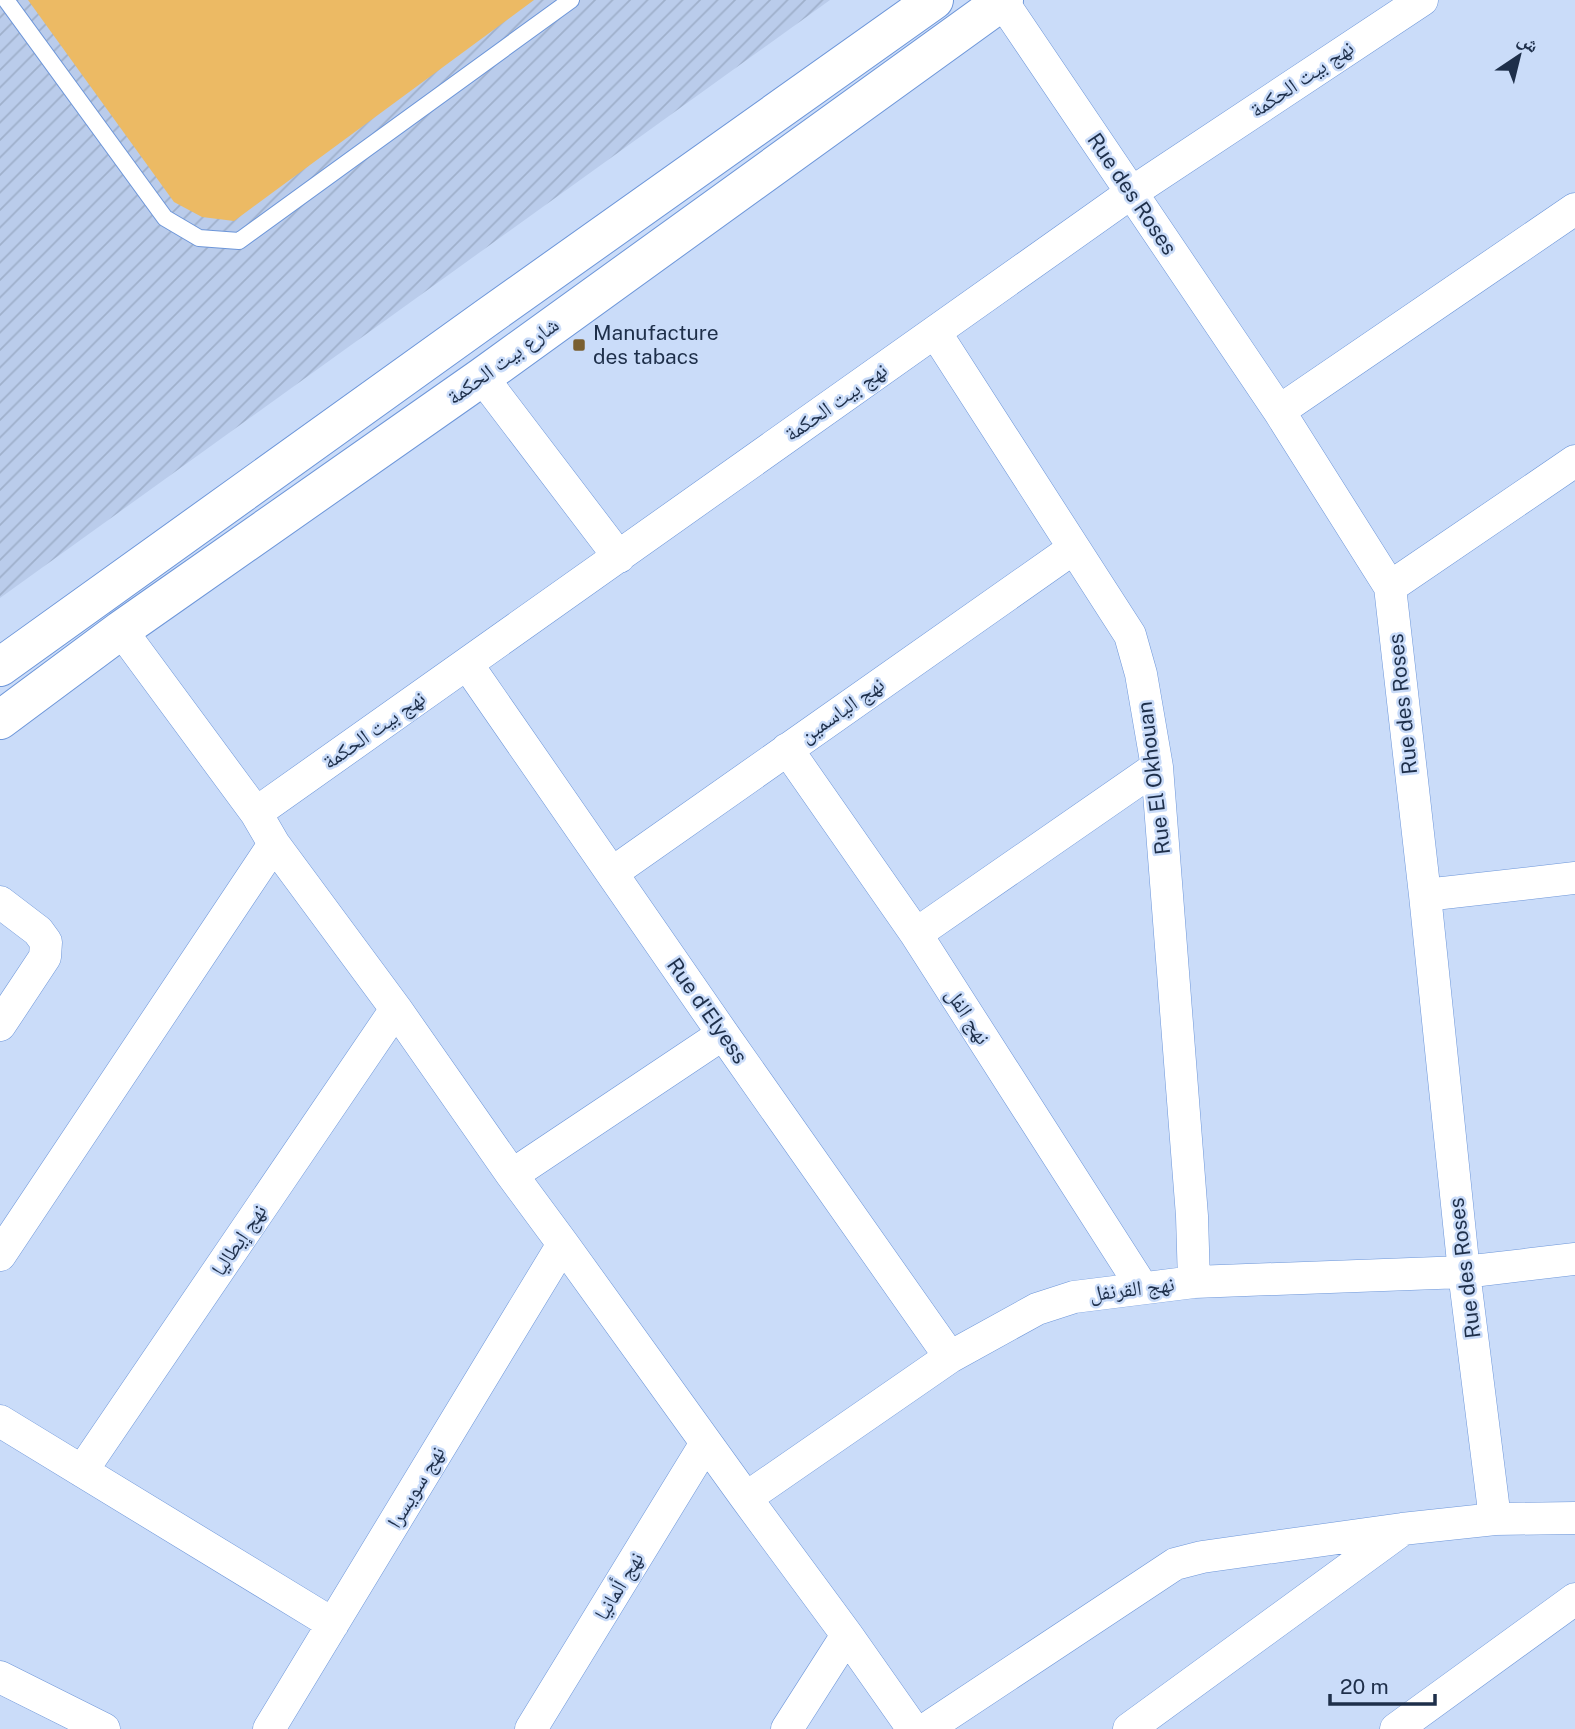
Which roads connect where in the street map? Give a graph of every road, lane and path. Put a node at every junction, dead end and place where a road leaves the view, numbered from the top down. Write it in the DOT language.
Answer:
graph roads {
  1 [pos="6,0"];
  2 [pos="570,0"];
  3 [pos="934,0"];
  4 [pos="1422,0"];
  5 [pos="1003,1"];
  6 [pos="1131,193"];
  7 [pos="1575,209"];
  8 [pos="935,332"];
  9 [pos="482,377"];
  10 [pos="1279,411"];
  11 [pos="1575,461"];
  12 [pos="1074,548"];
  13 [pos="619,557"];
  14 [pos="1390,587"];
  15 [pos="121,629"];
  16 [pos="467,664"];
  17 [pos="0,667"];
  18 [pos="0,720"];
  19 [pos="787,749"];
  20 [pos="1157,767"];
  21 [pos="256,813"];
  22 [pos="274,844"];
  23 [pos="612,873"];
  24 [pos="1575,878"];
  25 [pos="1425,895"];
  26 [pos="0,902"];
  27 [pos="916,934"];
  28 [pos="396,1009"];
  29 [pos="0,1025"];
  30 [pos="723,1034"];
  31 [pos="512,1175"];
  32 [pos="564,1244"];
  33 [pos="0,1255"];
  34 [pos="1575,1259"];
  35 [pos="1464,1272"];
  36 [pos="1194,1282"];
  37 [pos="1142,1287"];
  38 [pos="950,1357"];
  39 [pos="0,1421"];
  40 [pos="706,1443"];
  41 [pos="82,1471"];
  42 [pos="746,1498"];
  43 [pos="1575,1518"];
  44 [pos="1495,1519"];
  45 [pos="1402,1529"];
  46 [pos="1575,1599"];
  47 [pos="332,1624"];
  48 [pos="847,1635"];
  49 [pos="0,1677"];
  50 [pos="103,1729"];
  51 [pos="269,1729"];
  52 [pos="531,1729"];
  53 [pos="787,1729"];
  54 [pos="914,1729"];
  55 [pos="926,1729"];
  56 [pos="1129,1729"];
  57 [pos="1396,1729"];
  1 -- 2 [label="lane"];
  3 -- 17 [label="main road, شارع بيت الحكمة"];
  4 -- 6 [label="street, نهج بيت الحكمة"];
  5 -- 6 [label="street, Rue des Roses"];
  5 -- 9 [label="main road, شارع بيت الحكمة"];
  6 -- 8 [label="street, نهج بيت الحكمة"];
  6 -- 10 [label="street, Rue des Roses"];
  7 -- 10 [label="street"];
  8 -- 12 [label="street, Rue El Okhouan"];
  8 -- 13 [label="street, نهج بيت الحكمة"];
  9 -- 13 [label="street"];
  9 -- 15 [label="main road, شارع بيت الحكمة"];
  10 -- 14 [label="street, Rue des Roses"];
  11 -- 14 [label="street"];
  12 -- 19 [label="street, نهج الياسمين"];
  12 -- 20 [label="street, Rue El Okhouan"];
  13 -- 16 [label="street, نهج بيت الحكمة"];
  14 -- 25 [label="street, Rue des Roses"];
  15 -- 18 [label="main road, شارع بيت الحكمة"];
  15 -- 21 [label="street"];
  16 -- 21 [label="street, نهج بيت الحكمة"];
  16 -- 23 [label="street, Rue d'Elyess"];
  19 -- 23 [label="street, نهج الياسمين"];
  19 -- 27 [label="street, نهج الفل"];
  20 -- 27 [label="street"];
  20 -- 36 [label="street, Rue El Okhouan"];
  21 -- 22 [label="street"];
  22 -- 28 [label="street"];
  22 -- 33 [label="street"];
  23 -- 30 [label="street, Rue d'Elyess"];
  24 -- 25 [label="street"];
  25 -- 35 [label="street, Rue des Roses"];
  26 -- 29 [label="street"];
  27 -- 37 [label="street, نهج الفل"];
  28 -- 31 [label="street"];
  28 -- 41 [label="street, نهج إيطاليا"];
  30 -- 31 [label="street"];
  30 -- 38 [label="street, Rue d'Elyess"];
  31 -- 32 [label="street"];
  32 -- 40 [label="street"];
  32 -- 47 [label="street, نهج سويسرا"];
  34 -- 35 [label="street, نهج القرنفل"];
  35 -- 36 [label="street, نهج القرنفل"];
  35 -- 44 [label="street, Rue des Roses"];
  36 -- 37 [label="street, نهج القرنفل"];
  37 -- 38 [label="street, نهج القرنفل"];
  38 -- 42 [label="street, نهج القرنفل"];
  39 -- 41 [label="street"];
  40 -- 42 [label="street"];
  40 -- 52 [label="street, نهج ألمانيا"];
  41 -- 47 [label="street"];
  42 -- 48 [label="street"];
  43 -- 44 [label="street"];
  44 -- 45 [label="street"];
  45 -- 55 [label="street"];
  45 -- 56 [label="street"];
  46 -- 57 [label="street"];
  47 -- 51 [label="street, نهج سويسرا"];
  48 -- 53 [label="street"];
  48 -- 54 [label="street"];
  49 -- 50 [label="street"];
}
